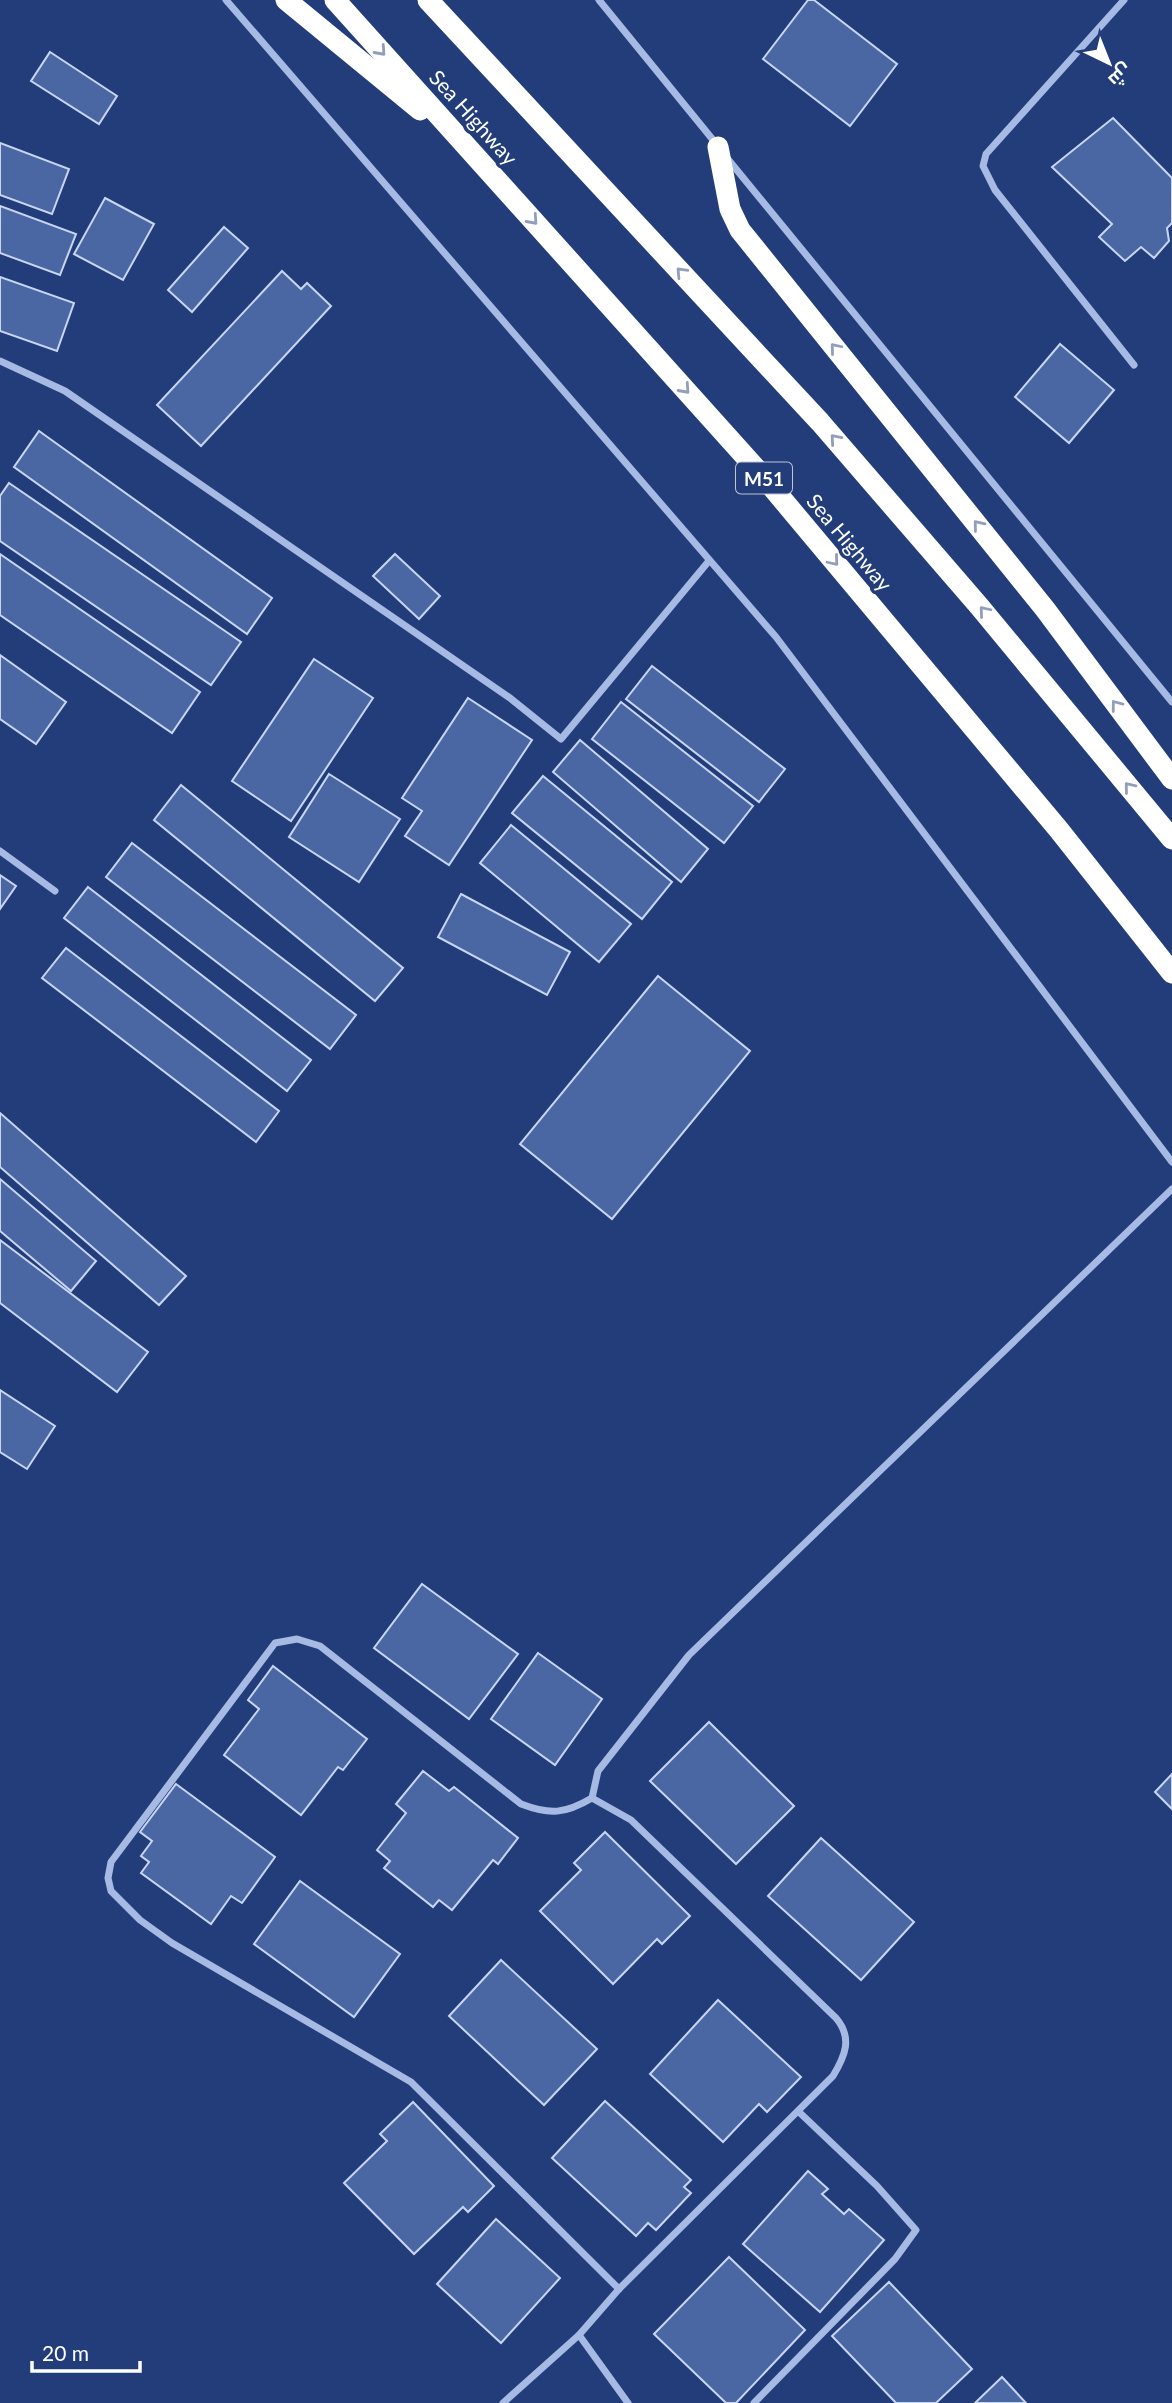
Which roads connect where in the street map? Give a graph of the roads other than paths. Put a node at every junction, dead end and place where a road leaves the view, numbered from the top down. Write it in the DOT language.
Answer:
graph roads {
  1 [pos="226,0"];
  2 [pos="286,0"];
  3 [pos="335,0"];
  4 [pos="428,0"];
  5 [pos="599,0"];
  6 [pos="1124,0"];
  7 [pos="718,147"];
  8 [pos="476,156"];
  9 [pos="0,361"];
  10 [pos="1135,365"];
  11 [pos="708,562"];
  12 [pos="1172,702"];
  13 [pos="1172,779"];
  14 [pos="1172,839"];
  15 [pos="0,851"];
  16 [pos="55,891"];
  17 [pos="1172,973"];
  18 [pos="1172,1162"];
  19 [pos="1172,1189"];
  20 [pos="592,1798"];
  21 [pos="799,2112"];
  22 [pos="619,2289"];
  23 [pos="579,2335"];
  24 [pos="503,2403"];
  25 [pos="628,2403"];
  26 [pos="754,2403"];
  1 -- 11 [label="street"];
  2 -- 8 [label="highway"];
  3 -- 8 [label="highway, Sea Highway / M51, one-way"];
  14 -- 4 [label="highway, one-way"];
  5 -- 7 [label="street"];
  6 -- 10 [label="street"];
  7 -- 12 [label="street"];
  13 -- 7 [label="highway, one-way"];
  8 -- 17 [label="highway, Sea Highway / M51, one-way"];
  9 -- 11 [label="street"];
  11 -- 18 [label="street"];
  15 -- 16 [label="street"];
  19 -- 20 [label="street"];
  20 -- 21 [label="street"];
  20 -- 22 [label="street"];
  21 -- 22 [label="street"];
  21 -- 26 [label="street"];
  22 -- 23 [label="street"];
  23 -- 24 [label="street"];
  23 -- 25 [label="street"];
}
